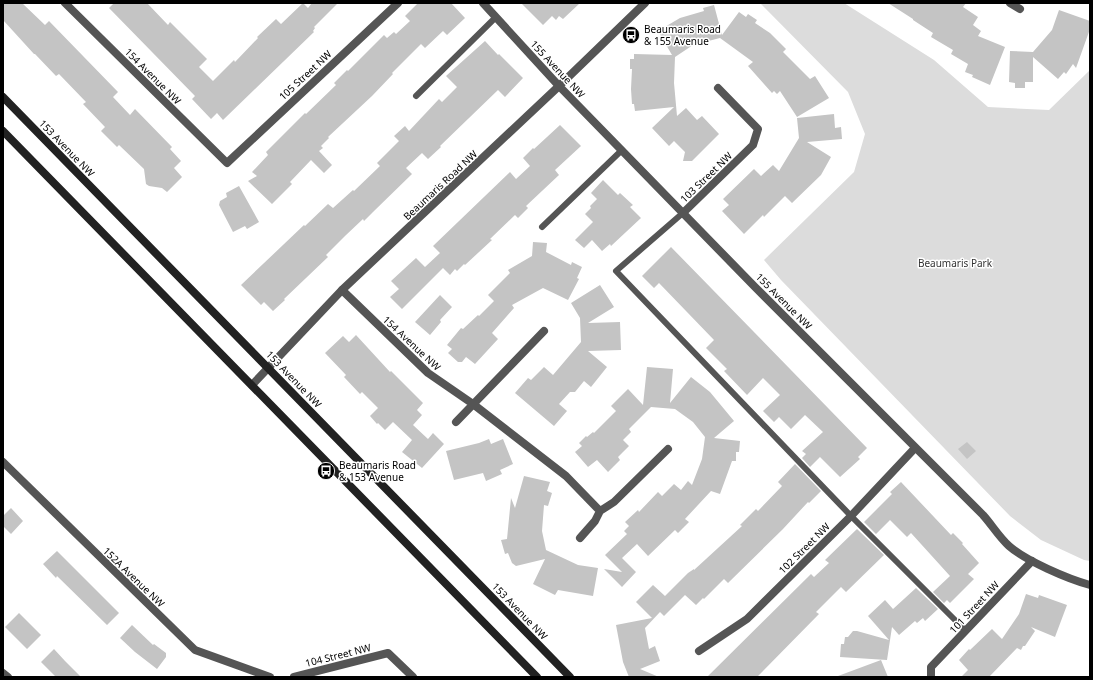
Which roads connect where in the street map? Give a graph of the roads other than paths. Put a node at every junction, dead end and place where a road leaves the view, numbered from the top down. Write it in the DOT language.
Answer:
graph roads {
  1 [pos="65,3"];
  2 [pos="398,3"];
  3 [pos="483,3"];
  4 [pos="645,3"];
  5 [pos="1010,3"];
  6 [pos="1020,9"];
  7 [pos="496,17"];
  8 [pos="559,86"];
  9 [pos="718,88"];
  10 [pos="416,96"];
  11 [pos="3,97"];
  12 [pos="3,131"];
  13 [pos="622,150"];
  14 [pos="227,162"];
  15 [pos="684,212"];
  16 [pos="542,227"];
  17 [pos="342,290"];
  18 [pos="544,331"];
  19 [pos="269,368"];
  20 [pos="252,385"];
  21 [pos="474,404"];
  22 [pos="456,422"];
  23 [pos="915,448"];
  24 [pos="668,449"];
  25 [pos="3,462"];
  26 [pos="600,511"];
  27 [pos="851,516"];
  28 [pos="580,538"];
  29 [pos="1032,561"];
  30 [pos="1090,585"];
  31 [pos="966,631"];
  32 [pos="699,651"];
  33 [pos="3,673"];
  34 [pos="8,677"];
  35 [pos="270,677"];
  36 [pos="294,677"];
  37 [pos="413,677"];
  38 [pos="537,677"];
  39 [pos="570,677"];
  40 [pos="931,677"];
  1 -- 14 [label="street, 154 Avenue NW"];
  2 -- 14 [label="street, 105 Street NW"];
  3 -- 7 [label="street, 155 Avenue NW"];
  4 -- 8 [label="street, Beaumaris Road NW"];
  5 -- 6 [label="street"];
  7 -- 8 [label="street, 155 Avenue NW"];
  7 -- 10 [label="lane"];
  8 -- 13 [label="street, 155 Avenue NW"];
  8 -- 17 [label="street, Beaumaris Road NW"];
  9 -- 15 [label="street, 103 Street NW"];
  11 -- 19 [label="main road, 153 Avenue NW"];
  12 -- 20 [label="main road"];
  13 -- 15 [label="street, 155 Avenue NW"];
  13 -- 16 [label="lane"];
  15 -- 23 [label="street, 155 Avenue NW"];
  15 -- 27 [label="lane, 103 Street NW"];
  17 -- 19 [label="street, Beaumaris Road NW"];
  17 -- 21 [label="street, 154 Avenue NW"];
  18 -- 21 [label="street"];
  19 -- 20 [label="street, Beaumaris Road NW"];
  19 -- 39 [label="main road, 153 Avenue NW"];
  20 -- 38 [label="main road"];
  21 -- 22 [label="street"];
  21 -- 26 [label="street, 154 Avenue NW"];
  23 -- 27 [label="street, 102 Street NW"];
  23 -- 29 [label="street, 155 Avenue NW"];
  24 -- 26 [label="street"];
  25 -- 35 [label="street, 152A Avenue NW"];
  26 -- 28 [label="street"];
  27 -- 31 [label="lane"];
  27 -- 32 [label="street, 102 Street NW"];
  29 -- 30 [label="street, 155 Avenue NW"];
  29 -- 31 [label="street, 101 Street NW"];
  31 -- 40 [label="street, 101 Street NW"];
  33 -- 34 [label="street"];
  36 -- 37 [label="street, 104 Street NW"];
}
